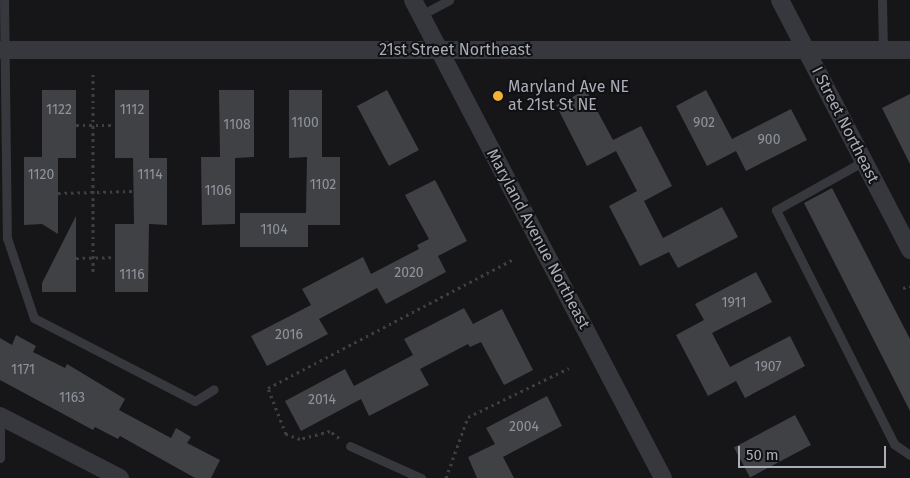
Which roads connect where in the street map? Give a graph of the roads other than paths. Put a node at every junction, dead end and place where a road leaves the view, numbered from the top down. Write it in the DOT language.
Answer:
graph roads {
  1 [pos="4,0"];
  2 [pos="449,0"];
  3 [pos="780,0"];
  4 [pos="882,0"];
  5 [pos="417,8"];
  6 [pos="2,50"];
  7 [pos="439,50"];
  8 [pos="806,50"];
  9 [pos="883,50"];
  10 [pos="910,50"];
  11 [pos="864,161"];
  12 [pos="910,250"];
  13 [pos="214,389"];
  14 [pos="0,416"];
  15 [pos="350,446"];
  16 [pos="910,456"];
  17 [pos="0,458"];
  18 [pos="120,478"];
  19 [pos="421,478"];
  20 [pos="663,478"];
  1 -- 6 [label="lane"];
  2 -- 5 [label="lane"];
  3 -- 8 [label="street, I Street Northeast"];
  4 -- 9 [label="lane"];
  5 -- 7 [label="street, Maryland Avenue Northeast"];
  6 -- 7 [label="street, 21st Street Northeast"];
  6 -- 13 [label="lane"];
  7 -- 8 [label="street, 21st Street Northeast"];
  7 -- 20 [label="street, Maryland Avenue Northeast"];
  8 -- 9 [label="street, 21st Street Northeast"];
  8 -- 11 [label="street, I Street Northeast"];
  9 -- 10 [label="street, 21st Street Northeast"];
  11 -- 12 [label="street, I Street Northeast"];
  11 -- 16 [label="lane"];
  14 -- 17 [label="lane"];
  14 -- 18 [label="street"];
  15 -- 19 [label="lane"];
}
